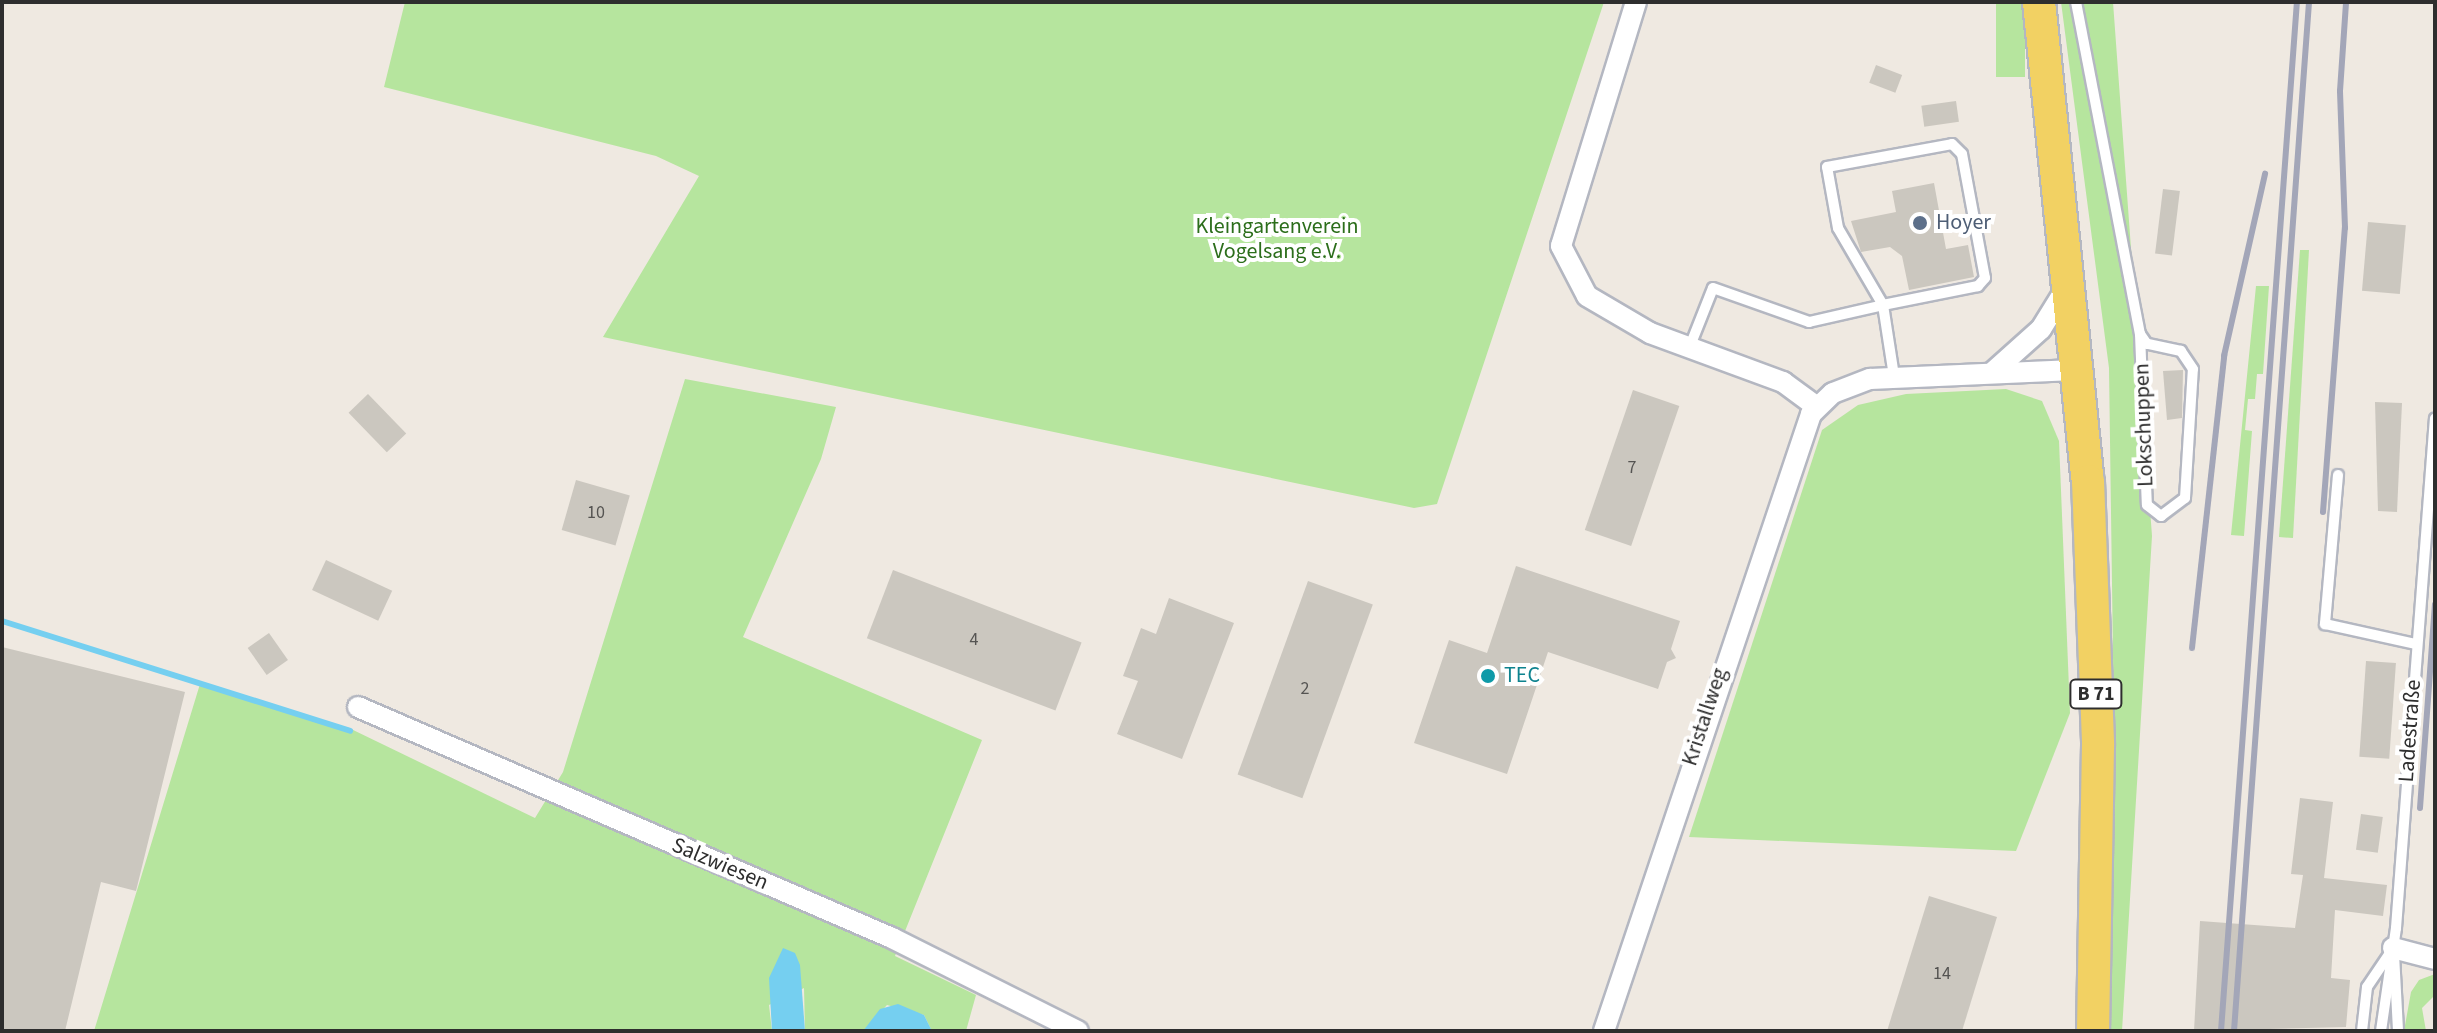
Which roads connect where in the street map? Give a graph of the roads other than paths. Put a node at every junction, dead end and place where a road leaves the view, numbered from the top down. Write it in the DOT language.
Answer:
graph roads {
  1 [pos="1636,2"];
  2 [pos="2039,2"];
  3 [pos="2076,2"];
  4 [pos="2072,280"];
  5 [pos="1883,305"];
  6 [pos="2140,334"];
  7 [pos="1690,346"];
  8 [pos="2080,370"];
  9 [pos="1994,371"];
  10 [pos="1894,376"];
  11 [pos="1817,407"];
  12 [pos="2435,418"];
  13 [pos="2338,475"];
  14 [pos="2416,644"];
  15 [pos="358,707"];
  16 [pos="2393,948"];
  17 [pos="2435,959"];
  18 [pos="1078,1031"];
  19 [pos="1604,1031"];
  20 [pos="2093,1031"];
  21 [pos="2362,1031"];
  22 [pos="2381,1031"];
  23 [pos="2398,1031"];
  1 -- 7 [label="street"];
  2 -- 4 [label="main road, B 71"];
  3 -- 6 [label="lane, Lokschuppen"];
  4 -- 8 [label="main road, B 71"];
  4 -- 9 [label="street"];
  5 -- 5 [label="lane"];
  5 -- 7 [label="lane"];
  5 -- 10 [label="lane"];
  6 -- 6 [label="lane, Lokschuppen"];
  7 -- 11 [label="street"];
  8 -- 9 [label="street, Kristallweg"];
  8 -- 20 [label="main road, B 71"];
  9 -- 10 [label="street, Kristallweg"];
  10 -- 11 [label="street, Kristallweg"];
  11 -- 19 [label="street, Kristallweg"];
  12 -- 14 [label="lane, Ladestraße"];
  13 -- 14 [label="lane"];
  14 -- 16 [label="lane, Ladestraße"];
  15 -- 18 [label="street, Salzwiesen"];
  16 -- 17 [label="street"];
  16 -- 21 [label="lane"];
  16 -- 22 [label="lane"];
  16 -- 23 [label="lane"];
}
